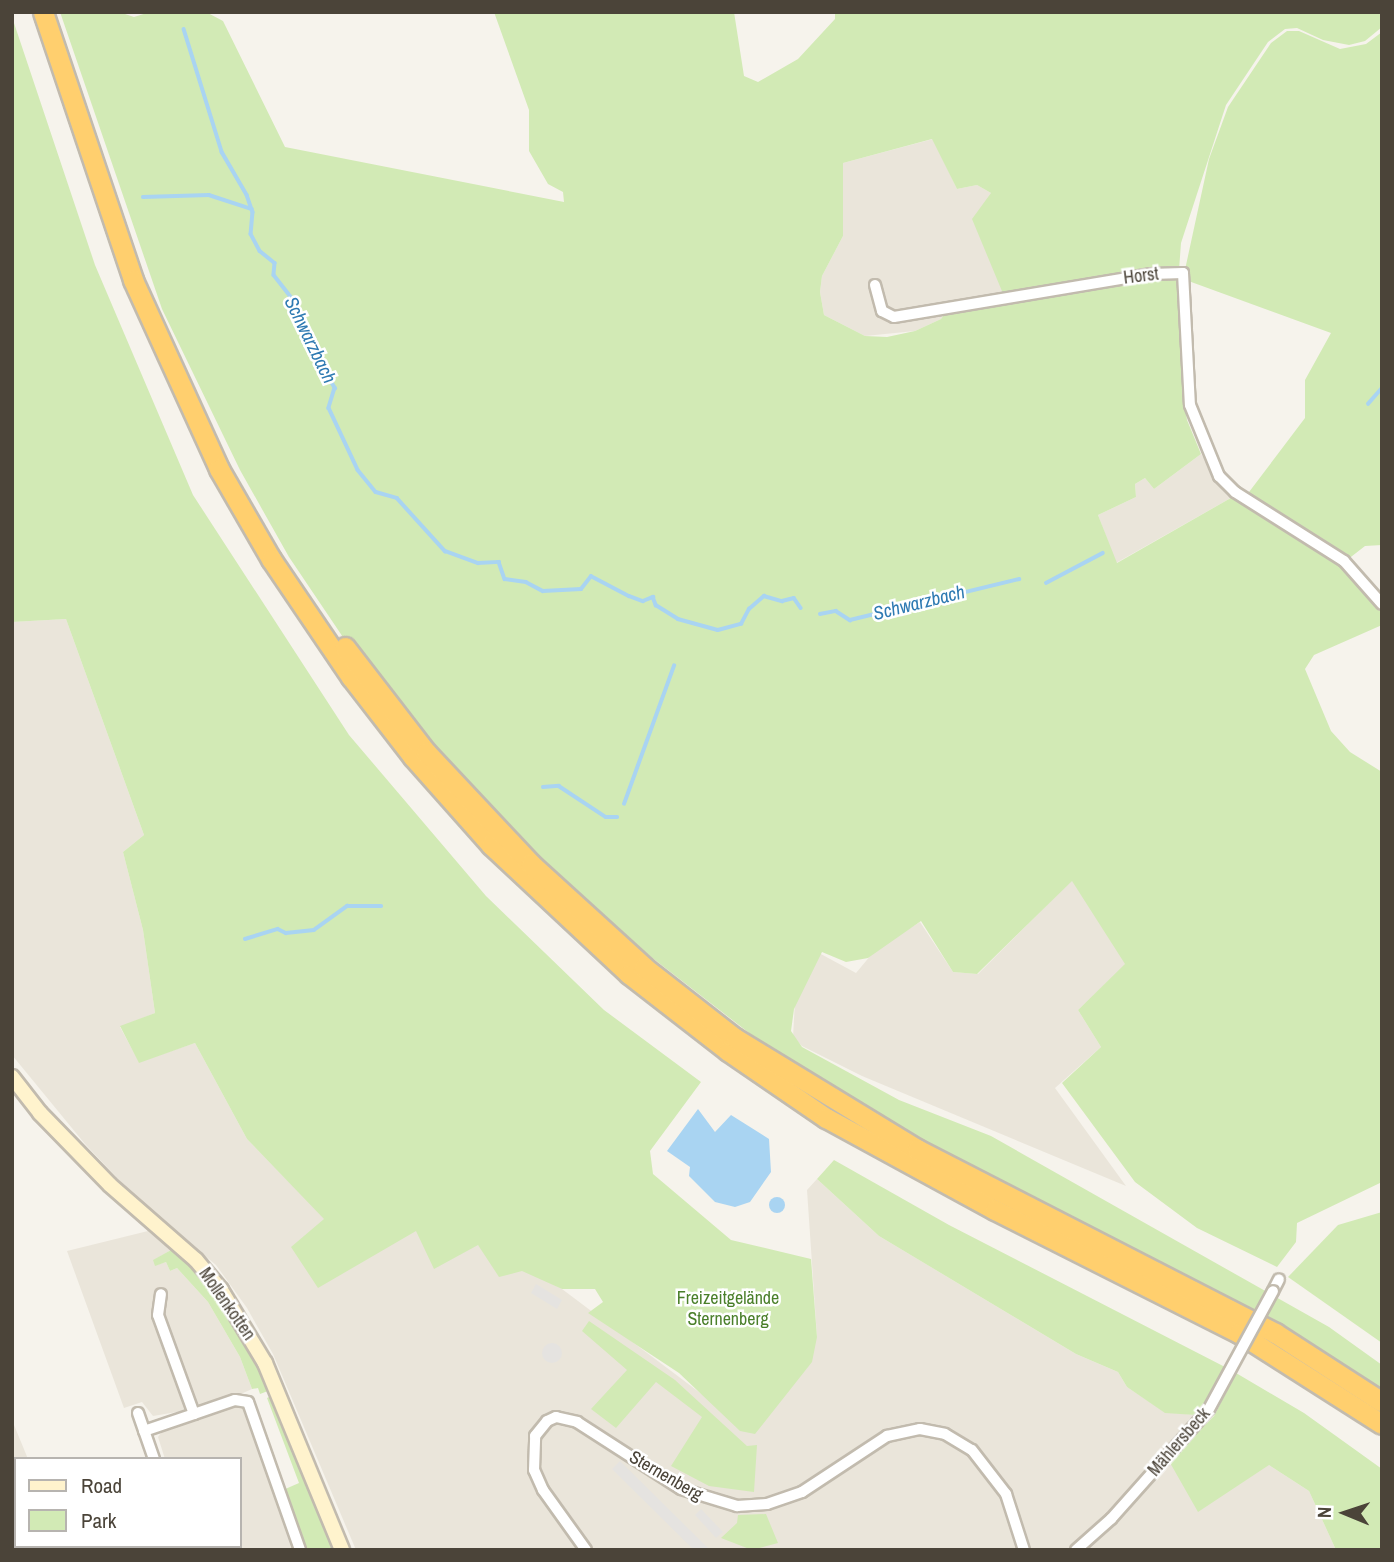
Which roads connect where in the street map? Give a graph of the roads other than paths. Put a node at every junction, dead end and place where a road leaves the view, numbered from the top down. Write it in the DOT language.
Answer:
graph roads {
  1 [pos="43,12"];
  2 [pos="54,12"];
  3 [pos="875,285"];
  4 [pos="1382,604"];
  5 [pos="12,1077"];
  6 [pos="1279,1279"];
  7 [pos="161,1294"];
  8 [pos="1382,1402"];
  9 [pos="138,1413"];
  10 [pos="194,1414"];
  11 [pos="1382,1424"];
  12 [pos="144,1430"];
  13 [pos="153,1457"];
  14 [pos="300,1550"];
  15 [pos="342,1550"];
  16 [pos="586,1550"];
  17 [pos="1024,1550"];
  18 [pos="1076,1550"];
  1 -- 11 [label="highway"];
  2 -- 8 [label="highway"];
  3 -- 4 [label="street, Horst"];
  5 -- 15 [label="main road, Mollenkotten"];
  6 -- 18 [label="street, Mählersbeck, bridge"];
  7 -- 10 [label="street"];
  9 -- 12 [label="street"];
  10 -- 12 [label="street"];
  10 -- 14 [label="street"];
  12 -- 13 [label="street"];
  16 -- 17 [label="street, Sternenberg"];
}
